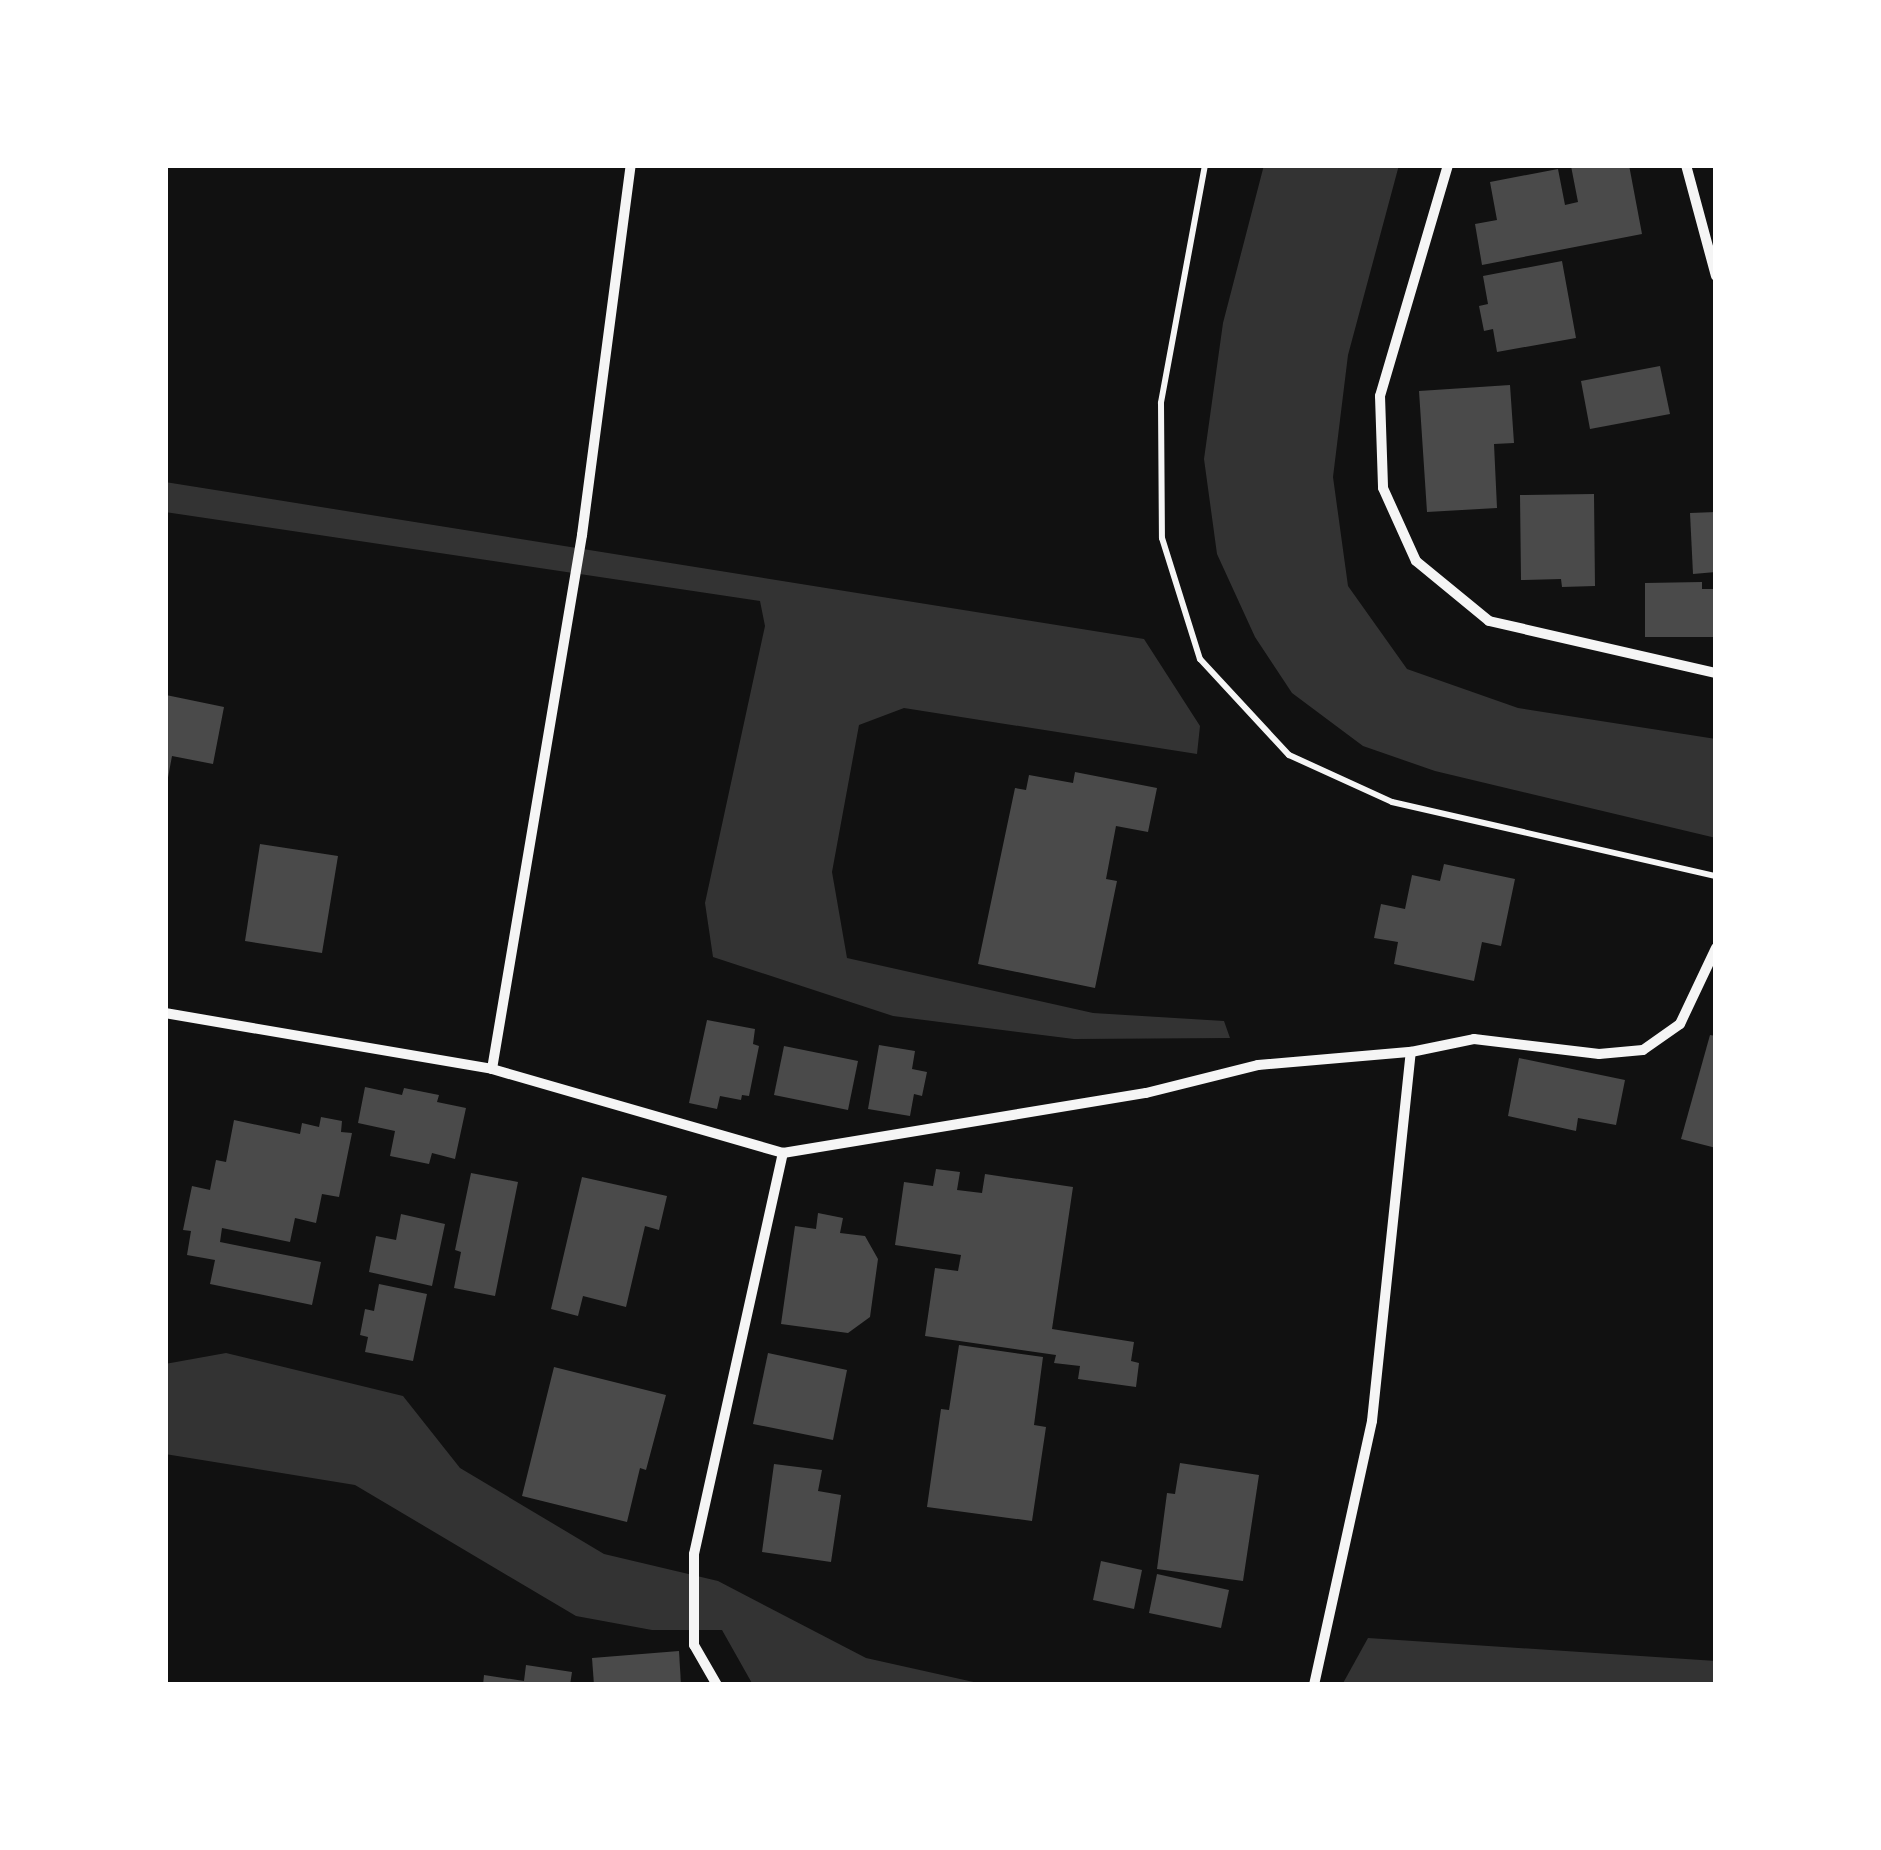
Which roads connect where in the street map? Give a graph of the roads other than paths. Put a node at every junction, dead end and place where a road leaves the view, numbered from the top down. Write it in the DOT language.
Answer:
graph roads {
  1 [pos="631,165"];
  2 [pos="1448,165"];
  3 [pos="1686,165"];
  4 [pos="1716,276"];
  5 [pos="1716,674"];
  6 [pos="1716,948"];
  7 [pos="165,1013"];
  8 [pos="1411,1052"];
  9 [pos="492,1069"];
  10 [pos="783,1153"];
  11 [pos="1315,1681"];
  12 [pos="717,1685"];
  1 -- 9 [label="street"];
  2 -- 5 [label="street"];
  3 -- 4 [label="street"];
  6 -- 8 [label="street"];
  7 -- 9 [label="street"];
  8 -- 10 [label="street"];
  8 -- 11 [label="street"];
  9 -- 10 [label="street"];
  10 -- 12 [label="street"];
}
